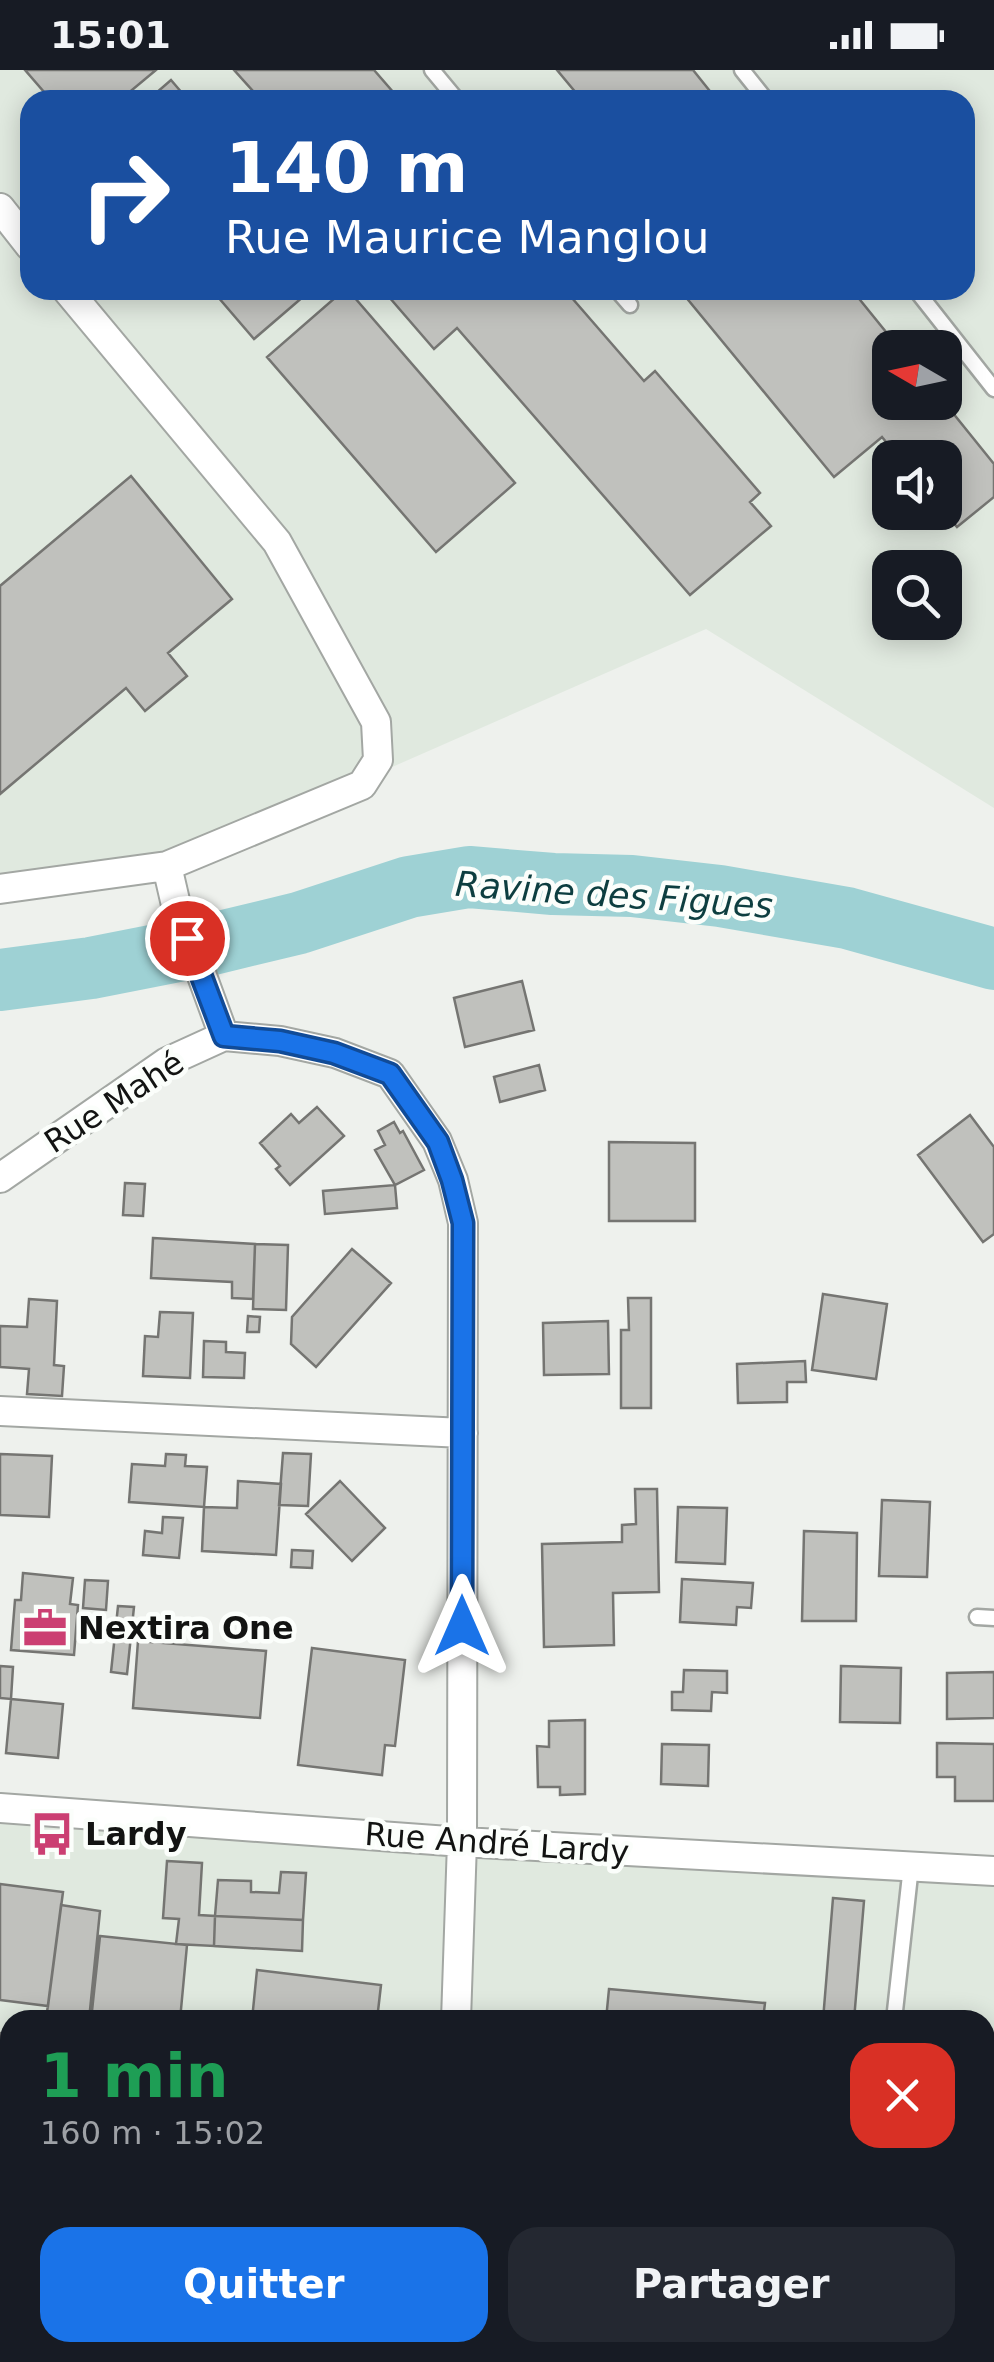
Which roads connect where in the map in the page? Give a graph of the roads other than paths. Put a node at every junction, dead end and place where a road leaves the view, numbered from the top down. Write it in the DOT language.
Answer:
graph roads {
  1 [pos="432,70"];
  2 [pos="742,70"];
  3 [pos="449,90"];
  4 [pos="758,90"];
  5 [pos="0,208"];
  6 [pos="20,233"];
  7 [pos="75,300"];
  8 [pos="626,300"];
  9 [pos="924,300"];
  10 [pos="630,305"];
  11 [pos="994,388"];
  12 [pos="167,866"];
  13 [pos="0,889"];
  14 [pos="224,1036"];
  15 [pos="0,1178"];
  16 [pos="0,1411"];
  17 [pos="463,1433"];
  18 [pos="977,1617"];
  19 [pos="994,1618"];
  20 [pos="0,1808"];
  21 [pos="462,1842"];
  22 [pos="911,1866"];
  23 [pos="994,1871"];
  24 [pos="456,2010"];
  25 [pos="895,2010"];
  1 -- 3 [label="lane"];
  2 -- 4 [label="lane"];
  5 -- 6 [label="street"];
  7 -- 12 [label="street"];
  8 -- 10 [label="lane"];
  9 -- 11 [label="lane"];
  12 -- 13 [label="street"];
  12 -- 14 [label="street"];
  14 -- 15 [label="street, Rue Mahé"];
  14 -- 17 [label="street"];
  16 -- 17 [label="street"];
  17 -- 21 [label="street"];
  18 -- 19 [label="lane"];
  20 -- 21 [label="street, Rue André Lardy"];
  21 -- 22 [label="street, Rue André Lardy"];
  21 -- 24 [label="street"];
  22 -- 23 [label="street, Rue André Lardy"];
  22 -- 25 [label="lane"];
}
